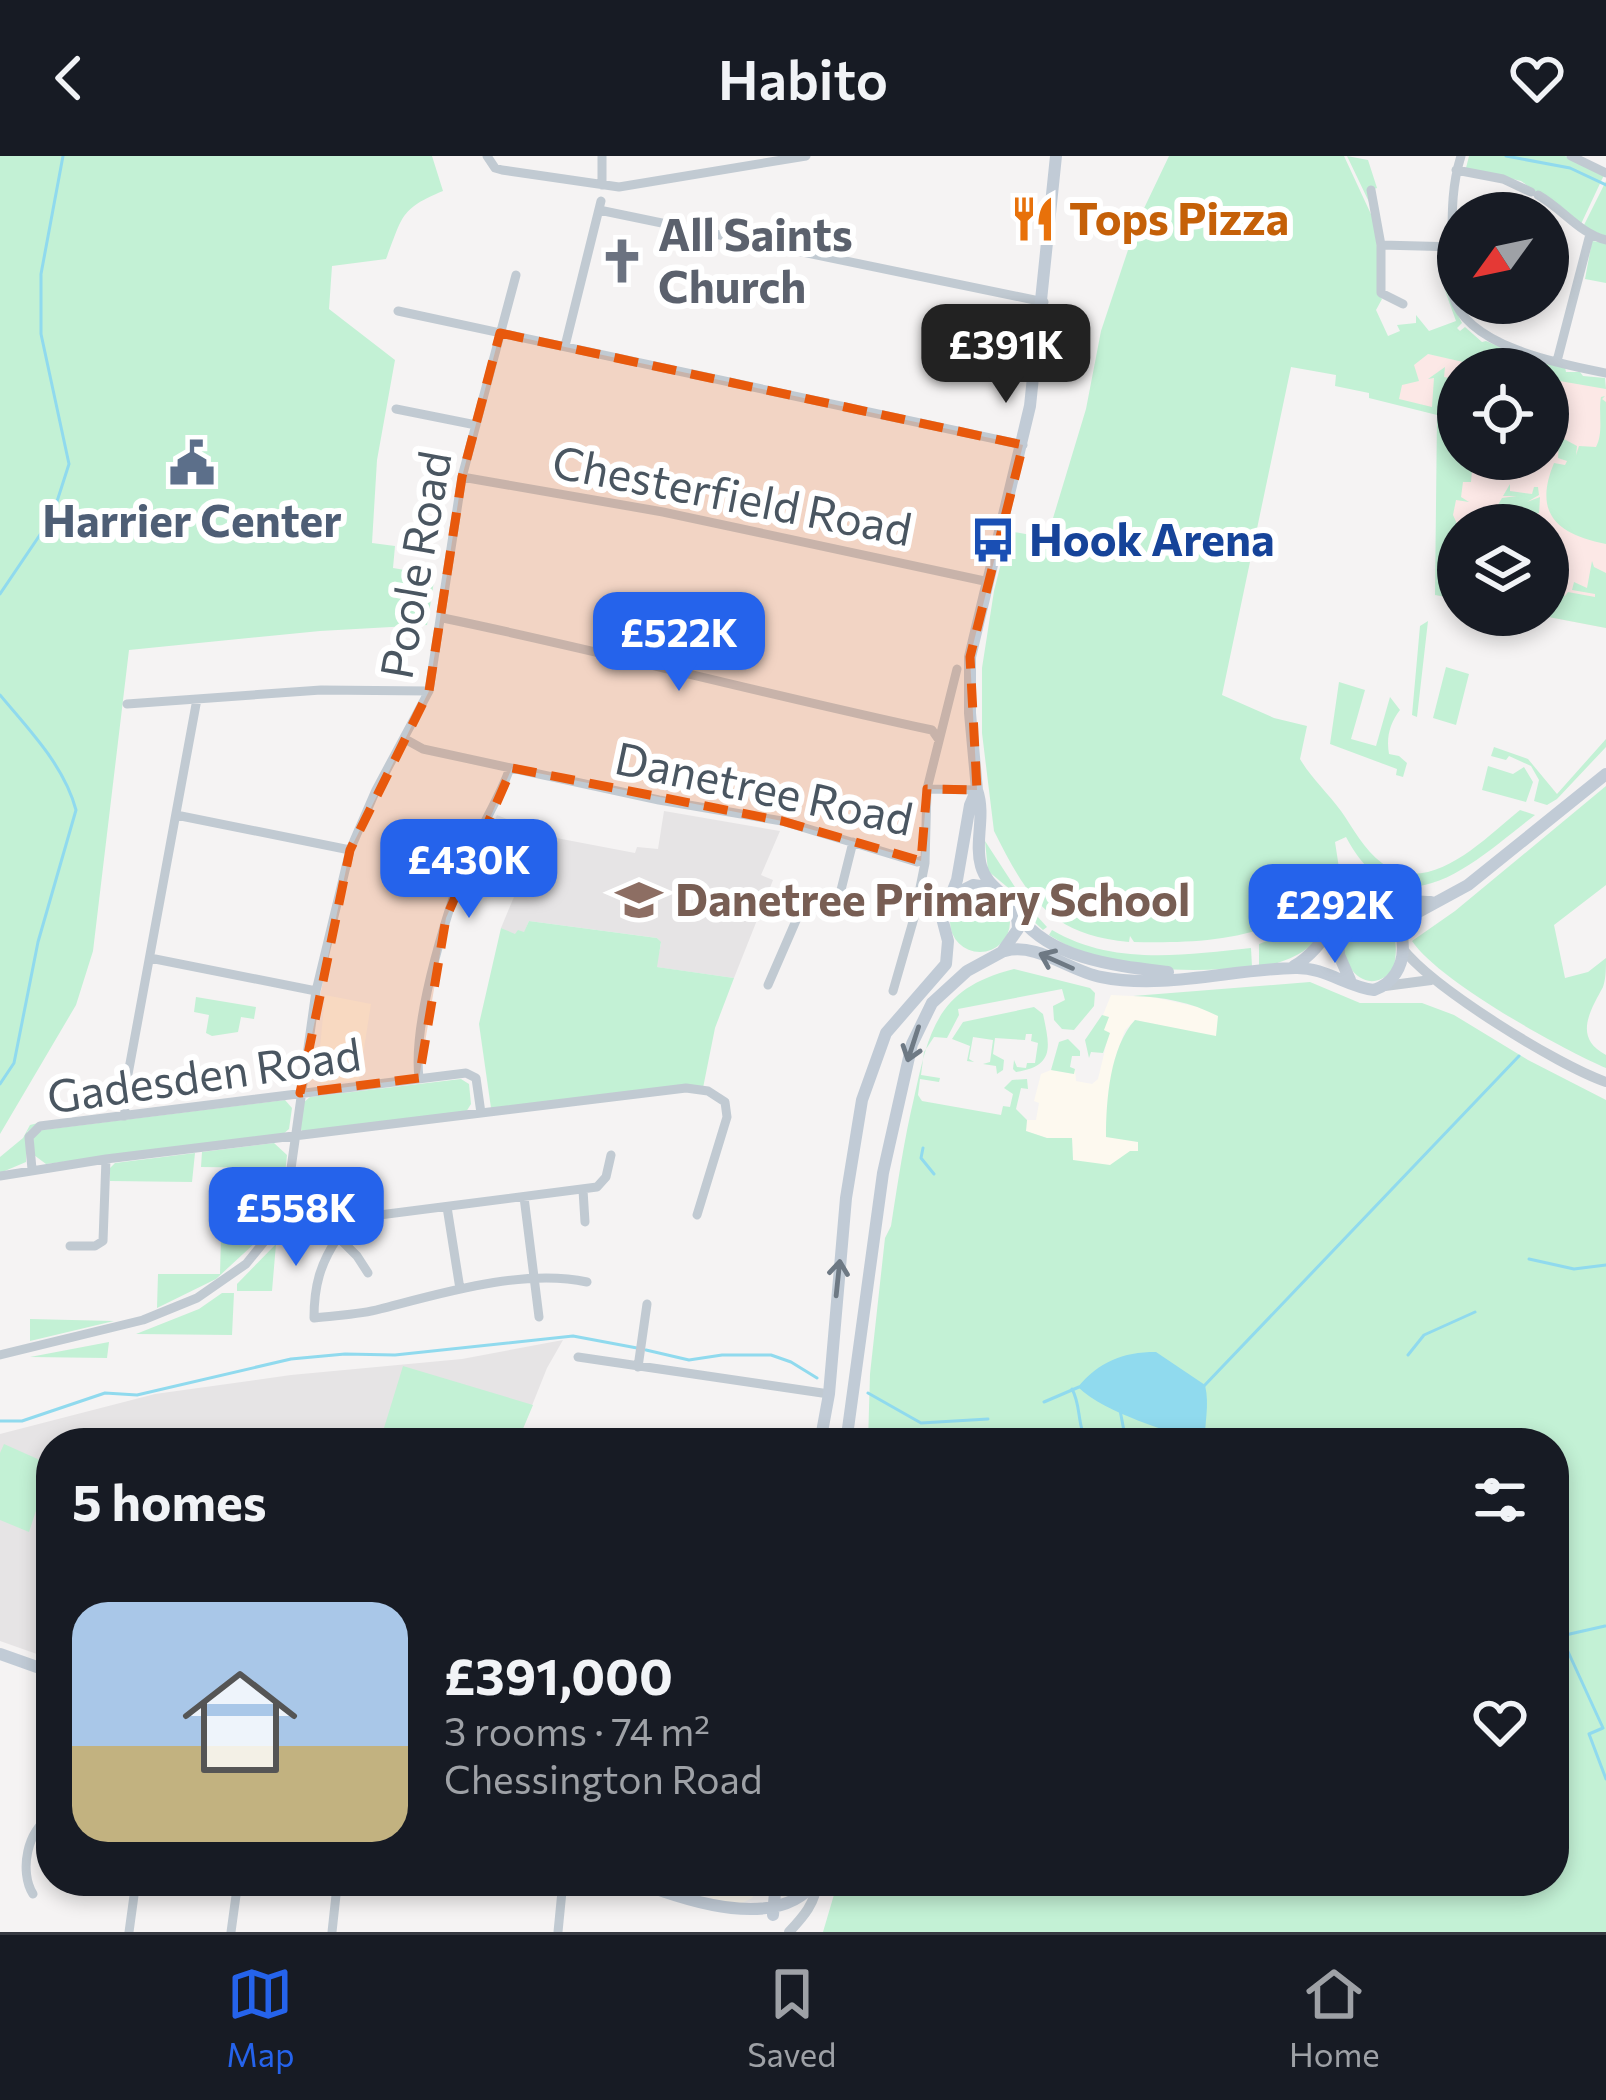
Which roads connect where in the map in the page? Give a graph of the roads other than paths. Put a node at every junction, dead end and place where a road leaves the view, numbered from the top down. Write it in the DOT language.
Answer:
graph roads {
  1 [pos="488,156"];
  2 [pos="602,156"];
  3 [pos="712,156"];
  4 [pos="806,156"];
  5 [pos="1056,156"];
  6 [pos="1461,156"];
  7 [pos="1571,156"];
  8 [pos="1456,170"];
  9 [pos="711,172"];
  10 [pos="1606,173"];
  11 [pos="602,185"];
  12 [pos="1372,190"];
  13 [pos="1456,192"];
  14 [pos="1588,238"];
  15 [pos="1606,240"];
  16 [pos="1381,245"];
  17 [pos="1437,247"];
  18 [pos="516,275"];
  19 [pos="1044,302"];
  20 [pos="1403,304"];
  21 [pos="398,311"];
  22 [pos="1470,324"];
  23 [pos="500,333"];
  24 [pos="565,346"];
  25 [pos="1520,348"];
  26 [pos="1560,348"];
  27 [pos="1569,364"];
  28 [pos="1606,373"];
  29 [pos="397,409"];
  30 [pos="476,425"];
  31 [pos="1023,446"];
  32 [pos="462,477"];
  33 [pos="989,582"];
  34 [pos="442,618"];
  35 [pos="957,669"];
  36 [pos="429,691"];
  37 [pos="197,699"];
  38 [pos="127,704"];
  39 [pos="405,739"];
  40 [pos="938,740"];
  41 [pos="510,768"];
  42 [pos="1606,774"];
  43 [pos="928,788"];
  44 [pos="977,790"];
  45 [pos="176,815"];
  46 [pos="854,842"];
  47 [pos="350,850"];
  48 [pos="925,859"];
  49 [pos="996,888"];
  50 [pos="952,896"];
  51 [pos="1380,902"];
  52 [pos="1432,902"];
  53 [pos="1012,903"];
  54 [pos="1340,921"];
  55 [pos="1400,933"];
  56 [pos="948,941"];
  57 [pos="1402,948"];
  58 [pos="1002,952"];
  59 [pos="150,958"];
  60 [pos="987,958"];
  61 [pos="1292,968"];
  62 [pos="1194,975"];
  63 [pos="1435,980"];
  64 [pos="1351,981"];
  65 [pos="768,985"];
  66 [pos="1384,986"];
  67 [pos="316,991"];
  68 [pos="893,991"];
  69 [pos="418,1078"];
  70 [pos="1606,1082"];
  71 [pos="300,1093"];
  72 [pos="481,1113"];
  73 [pos="125,1116"];
  74 [pos="292,1137"];
  75 [pos="611,1155"];
  76 [pos="106,1159"];
  77 [pos="32,1169"];
  78 [pos="0,1176"];
  79 [pos="583,1190"];
  80 [pos="524,1198"];
  81 [pos="447,1208"];
  82 [pos="282,1214"];
  83 [pos="697,1215"];
  84 [pos="585,1222"];
  85 [pos="338,1237"];
  86 [pos="70,1246"];
  87 [pos="368,1273"];
  88 [pos="534,1280"];
  89 [pos="587,1282"];
  90 [pos="460,1289"];
  91 [pos="647,1304"];
  92 [pos="538,1317"];
  93 [pos="0,1354"];
  94 [pos="578,1357"];
  95 [pos="638,1367"];
  96 [pos="830,1394"];
  97 [pos="823,1428"];
  98 [pos="848,1428"];
  99 [pos="0,1654"];
  100 [pos="36,1667"];
  101 [pos="36,1826"];
  102 [pos="33,1894"];
  103 [pos="134,1896"];
  104 [pos="236,1896"];
  105 [pos="337,1896"];
  106 [pos="562,1896"];
  107 [pos="675,1896"];
  108 [pos="776,1896"];
  109 [pos="804,1896"];
  110 [pos="815,1896"];
  111 [pos="773,1915"];
  112 [pos="129,1932"];
  113 [pos="231,1932"];
  114 [pos="332,1932"];
  115 [pos="558,1932"];
  116 [pos="777,1932"];
  117 [pos="789,1932"];
  1 -- 11 [label="street"];
  2 -- 11 [label="street"];
  3 -- 9 [label="street"];
  4 -- 9 [label="street"];
  5 -- 19 [label="main road"];
  6 -- 8 [label="street"];
  7 -- 10 [label="street"];
  8 -- 13 [label="street"];
  8 -- 14 [label="street"];
  9 -- 11 [label="street"];
  12 -- 16 [label="street"];
  14 -- 15 [label="street"];
  14 -- 26 [label="street"];
  16 -- 17 [label="street"];
  16 -- 20 [label="street"];
  18 -- 23 [label="street, Poole Road"];
  19 -- 24 [label="street"];
  19 -- 31 [label="main road"];
  21 -- 23 [label="street"];
  22 -- 25 [label="street"];
  23 -- 24 [label="street"];
  23 -- 30 [label="street, Poole Road"];
  24 -- 31 [label="street"];
  27 -- 28 [label="street"];
  29 -- 30 [label="street"];
  30 -- 32 [label="street, Poole Road"];
  31 -- 33 [label="main road"];
  32 -- 33 [label="street, Chesterfield Road"];
  32 -- 34 [label="street, Poole Road"];
  33 -- 44 [label="main road"];
  34 -- 36 [label="street, Poole Road"];
  34 -- 40 [label="street"];
  35 -- 40 [label="street, Danetree Road"];
  36 -- 37 [label="street"];
  36 -- 39 [label="street, Poole Road"];
  37 -- 38 [label="street"];
  37 -- 45 [label="street"];
  39 -- 41 [label="street, Danetree Road"];
  39 -- 47 [label="street, Poole Road"];
  40 -- 43 [label="street, Danetree Road"];
  41 -- 46 [label="street, Danetree Road"];
  41 -- 69 [label="street"];
  42 -- 52 [label="main road"];
  43 -- 44 [label="street"];
  43 -- 48 [label="street, Danetree Road"];
  44 -- 49 [label="main road"];
  44 -- 50 [label="main road"];
  45 -- 47 [label="street"];
  45 -- 59 [label="street"];
  46 -- 48 [label="street, Danetree Road"];
  46 -- 65 [label="street"];
  47 -- 67 [label="street, Poole Road"];
  48 -- 68 [label="street"];
  49 -- 50 [label="main road"];
  49 -- 53 [label="main road"];
  50 -- 56 [label="main road"];
  51 -- 52 [label="main road"];
  51 -- 54 [label="main road"];
  51 -- 55 [label="main road"];
  52 -- 55 [label="main road"];
  53 -- 58 [label="main road"];
  53 -- 62 [label="main road"];
  54 -- 61 [label="main road"];
  54 -- 64 [label="main road"];
  55 -- 57 [label="main road"];
  56 -- 60 [label="main road"];
  96 -- 56 [label="main road, one-way"];
  57 -- 63 [label="street"];
  57 -- 66 [label="main road"];
  58 -- 60 [label="main road"];
  62 -- 58 [label="main road, one-way"];
  59 -- 67 [label="street"];
  59 -- 73 [label="street"];
  60 -- 98 [label="main road, one-way"];
  61 -- 62 [label="main road"];
  61 -- 64 [label="main road"];
  63 -- 66 [label="street"];
  63 -- 70 [label="street"];
  64 -- 66 [label="main road"];
  67 -- 71 [label="street, Poole Road"];
  69 -- 71 [label="street, Gadesden Road"];
  69 -- 72 [label="street, Gadesden Road"];
  71 -- 73 [label="street, Gadesden Road"];
  71 -- 74 [label="street, Poole Road"];
  72 -- 74 [label="street, Gadesden Road"];
  72 -- 83 [label="street, Gadesden Road"];
  73 -- 77 [label="street, Gadesden Road"];
  74 -- 76 [label="street, Gadesden Road"];
  74 -- 82 [label="street, Poole Road"];
  75 -- 79 [label="street"];
  76 -- 77 [label="street, Gadesden Road"];
  76 -- 86 [label="street"];
  77 -- 78 [label="street"];
  79 -- 80 [label="street"];
  79 -- 84 [label="street"];
  80 -- 81 [label="street"];
  80 -- 88 [label="street"];
  81 -- 85 [label="street"];
  81 -- 90 [label="street"];
  82 -- 85 [label="street"];
  82 -- 93 [label="street"];
  85 -- 87 [label="street"];
  85 -- 90 [label="street"];
  88 -- 89 [label="street"];
  88 -- 90 [label="street"];
  88 -- 92 [label="street"];
  91 -- 95 [label="street"];
  94 -- 95 [label="street"];
  95 -- 96 [label="street"];
  96 -- 97 [label="main road"];
  99 -- 100 [label="main road"];
  101 -- 102 [label="street"];
  103 -- 112 [label="street"];
  104 -- 113 [label="street"];
  105 -- 114 [label="street"];
  106 -- 115 [label="street"];
  107 -- 111 [label="main road"];
  108 -- 111 [label="main road"];
  109 -- 111 [label="main road"];
  110 -- 117 [label="street"];
  111 -- 116 [label="street"];
}
